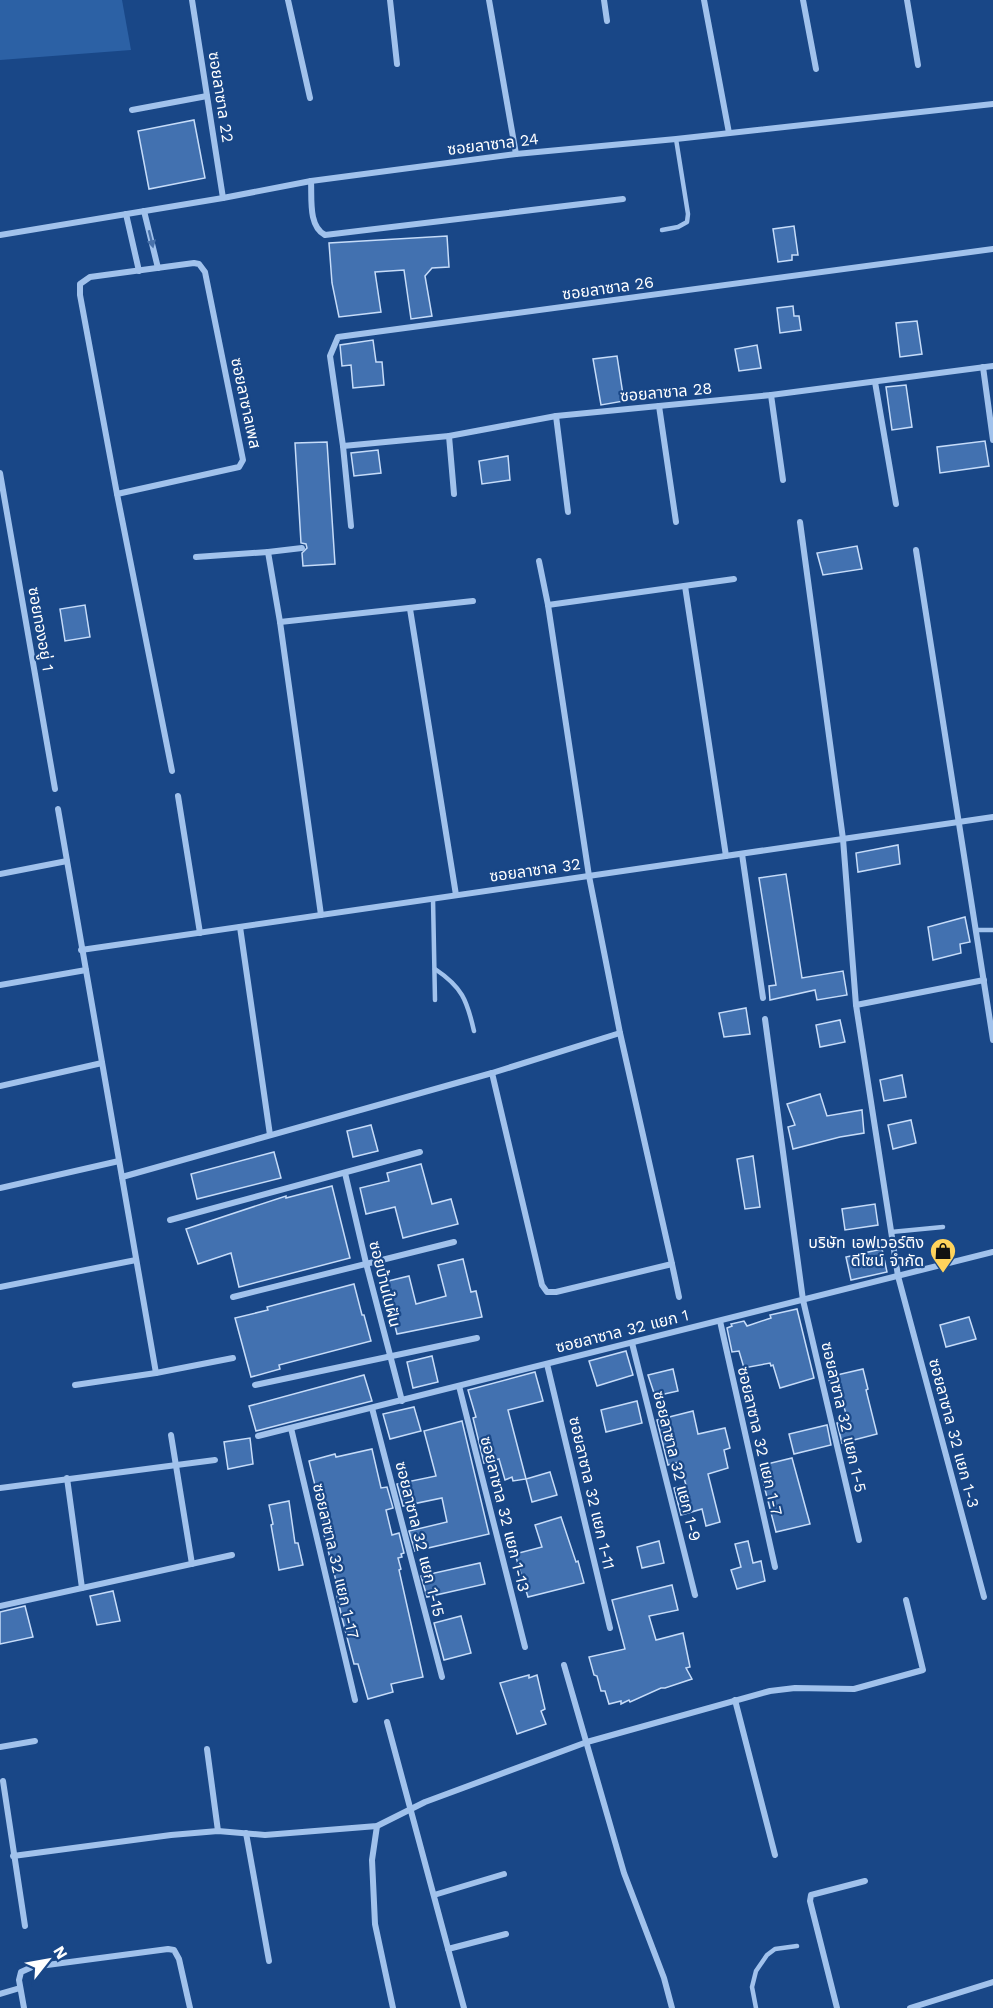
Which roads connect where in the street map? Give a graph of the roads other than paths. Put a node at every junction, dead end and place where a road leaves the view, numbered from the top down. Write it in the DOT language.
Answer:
graph roads {
  1 [pos="192,0"];
  2 [pos="288,0"];
  3 [pos="390,0"];
  4 [pos="489,0"];
  5 [pos="604,0"];
  6 [pos="704,0"];
  7 [pos="804,0"];
  8 [pos="907,0"];
  9 [pos="607,21"];
  10 [pos="397,64"];
  11 [pos="918,65"];
  12 [pos="816,69"];
  13 [pos="207,96"];
  14 [pos="310,98"];
  15 [pos="993,104"];
  16 [pos="132,110"];
  17 [pos="729,133"];
  18 [pos="676,139"];
  19 [pos="516,154"];
  20 [pos="311,181"];
  21 [pos="223,198"];
  22 [pos="623,199"];
  23 [pos="144,211"];
  24 [pos="126,214"];
  25 [pos="662,230"];
  26 [pos="0,235"];
  27 [pos="993,249"];
  28 [pos="158,268"];
  29 [pos="139,271"];
  30 [pos="993,366"];
  31 [pos="983,367"];
  32 [pos="875,382"];
  33 [pos="771,395"];
  34 [pos="659,406"];
  35 [pos="556,416"];
  36 [pos="449,436"];
  37 [pos="993,440"];
  38 [pos="343,446"];
  39 [pos="0,473"];
  40 [pos="783,480"];
  41 [pos="117,494"];
  42 [pos="454,494"];
  43 [pos="896,504"];
  44 [pos="568,513"];
  45 [pos="676,522"];
  46 [pos="800,522"];
  47 [pos="351,526"];
  48 [pos="302,548"];
  49 [pos="916,550"];
  50 [pos="268,552"];
  51 [pos="196,556"];
  52 [pos="539,561"];
  53 [pos="734,579"];
  54 [pos="685,586"];
  55 [pos="474,601"];
  56 [pos="548,604"];
  57 [pos="410,609"];
  58 [pos="280,622"];
  59 [pos="172,771"];
  60 [pos="55,789"];
  61 [pos="178,796"];
  62 [pos="58,809"];
  63 [pos="993,817"];
  64 [pos="958,821"];
  65 [pos="843,839"];
  66 [pos="742,854"];
  67 [pos="726,856"];
  68 [pos="67,861"];
  69 [pos="0,874"];
  70 [pos="589,876"];
  71 [pos="456,895"];
  72 [pos="433,899"];
  73 [pos="321,915"];
  74 [pos="240,927"];
  75 [pos="976,930"];
  76 [pos="993,930"];
  77 [pos="200,933"];
  78 [pos="81,950"];
  79 [pos="435,969"];
  80 [pos="86,970"];
  81 [pos="984,980"];
  82 [pos="0,985"];
  83 [pos="763,998"];
  84 [pos="435,1000"];
  85 [pos="856,1005"];
  86 [pos="765,1019"];
  87 [pos="474,1031"];
  88 [pos="620,1033"];
  89 [pos="993,1040"];
  90 [pos="102,1063"];
  91 [pos="492,1073"];
  92 [pos="0,1086"];
  93 [pos="270,1135"];
  94 [pos="420,1152"];
  95 [pos="119,1161"];
  96 [pos="345,1173"];
  97 [pos="122,1177"];
  98 [pos="0,1188"];
  99 [pos="170,1220"];
  100 [pos="943,1227"];
  101 [pos="891,1232"];
  102 [pos="454,1242"];
  103 [pos="993,1252"];
  104 [pos="136,1260"];
  105 [pos="366,1263"];
  106 [pos="672,1264"];
  107 [pos="897,1276"];
  108 [pos="0,1287"];
  109 [pos="233,1297"];
  110 [pos="680,1297"];
  111 [pos="803,1300"];
  112 [pos="720,1321"];
  113 [pos="477,1338"];
  114 [pos="632,1343"];
  115 [pos="232,1358"];
  116 [pos="390,1358"];
  117 [pos="547,1364"];
  118 [pos="156,1373"];
  119 [pos="75,1385"];
  120 [pos="255,1385"];
  121 [pos="459,1386"];
  122 [pos="402,1401"];
  123 [pos="372,1408"];
  124 [pos="291,1428"];
  125 [pos="171,1435"];
  126 [pos="258,1436"];
  127 [pos="216,1460"];
  128 [pos="176,1465"];
  129 [pos="67,1478"];
  130 [pos="0,1488"];
  131 [pos="858,1540"];
  132 [pos="232,1555"];
  133 [pos="192,1564"];
  134 [pos="775,1567"];
  135 [pos="82,1588"];
  136 [pos="695,1595"];
  137 [pos="984,1597"];
  138 [pos="906,1600"];
  139 [pos="0,1606"];
  140 [pos="610,1628"];
  141 [pos="525,1647"];
  142 [pos="564,1665"];
  143 [pos="442,1677"];
  144 [pos="355,1700"];
  145 [pos="735,1700"];
  146 [pos="387,1722"];
  147 [pos="35,1741"];
  148 [pos="587,1742"];
  149 [pos="0,1747"];
  150 [pos="207,1749"];
  151 [pos="3,1781"];
  152 [pos="412,1809"];
  153 [pos="377,1826"];
  154 [pos="218,1830"];
  155 [pos="246,1833"];
  156 [pos="775,1855"];
  157 [pos="13,1856"];
  158 [pos="504,1874"];
  159 [pos="865,1881"];
  160 [pos="434,1895"];
  161 [pos="25,1926"];
  162 [pos="506,1934"];
  163 [pos="797,1946"];
  164 [pos="448,1949"];
  165 [pos="269,1961"];
  166 [pos="993,1982"];
  167 [pos="21,1988"];
  168 [pos="0,1994"];
  169 [pos="24,2008"];
  170 [pos="190,2008"];
  171 [pos="393,2008"];
  172 [pos="464,2008"];
  173 [pos="672,2008"];
  174 [pos="756,2008"];
  175 [pos="837,2008"];
  176 [pos="910,2008"];
  1 -- 13 [label="street, ซอยลาซาล 22"];
  2 -- 14 [label="street"];
  3 -- 10 [label="street"];
  4 -- 19 [label="street"];
  5 -- 9 [label="street"];
  6 -- 17 [label="street"];
  7 -- 12 [label="street"];
  8 -- 11 [label="street"];
  13 -- 16 [label="street"];
  13 -- 21 [label="street, ซอยลาซาล 22"];
  15 -- 17 [label="street, ซอยลาซาล 24"];
  17 -- 18 [label="street, ซอยลาซาล 24"];
  18 -- 19 [label="street, ซอยลาซาล 24"];
  18 -- 25 [label="lane"];
  19 -- 20 [label="street, ซอยลาซาล 24"];
  20 -- 21 [label="street, ซอยลาซาล 24"];
  20 -- 22 [label="street"];
  21 -- 23 [label="street, ซอยลาซาล 24"];
  23 -- 24 [label="street, ซอยลาซาล 24"];
  23 -- 28 [label="street, one-way"];
  24 -- 26 [label="street, ซอยลาซาล 24"];
  24 -- 29 [label="street"];
  27 -- 38 [label="street, ซอยลาซาล 26"];
  28 -- 29 [label="street, ซอยลาซาลเพส"];
  28 -- 41 [label="street, ซอยลาซาลเพส"];
  29 -- 41 [label="street, ซอยลาซาลเพส"];
  30 -- 31 [label="street, ซอยลาซาล 28"];
  31 -- 32 [label="street, ซอยลาซาล 28"];
  31 -- 37 [label="street"];
  32 -- 33 [label="street, ซอยลาซาล 28"];
  32 -- 43 [label="street"];
  33 -- 34 [label="street, ซอยลาซาล 28"];
  33 -- 40 [label="street"];
  34 -- 35 [label="street, ซอยลาซาล 28"];
  34 -- 45 [label="street"];
  35 -- 36 [label="street, ซอยลาซาล 28"];
  35 -- 44 [label="street"];
  36 -- 38 [label="street, ซอยลาซาล 28"];
  36 -- 42 [label="street"];
  38 -- 47 [label="street"];
  39 -- 60 [label="street, ซอยทองอยู่ 1"];
  41 -- 59 [label="street, ซอยลาซาลเพส"];
  46 -- 65 [label="street, ซอยลาซาล 32 แยก 1-3"];
  48 -- 50 [label="street"];
  49 -- 64 [label="street"];
  50 -- 51 [label="street"];
  50 -- 58 [label="street"];
  52 -- 56 [label="street"];
  53 -- 54 [label="street"];
  54 -- 56 [label="street"];
  54 -- 67 [label="street"];
  55 -- 57 [label="street"];
  56 -- 70 [label="street"];
  57 -- 58 [label="street"];
  57 -- 71 [label="street"];
  58 -- 73 [label="street"];
  61 -- 77 [label="street"];
  62 -- 68 [label="street"];
  63 -- 64 [label="street, ซอยลาซาล 32"];
  64 -- 65 [label="street, ซอยลาซาล 32"];
  64 -- 75 [label="street"];
  65 -- 66 [label="street, ซอยลาซาล 32"];
  65 -- 85 [label="street, ซอยลาซาล 32 แยก 1-3"];
  66 -- 67 [label="street, ซอยลาซาล 32"];
  66 -- 83 [label="street"];
  67 -- 70 [label="street, ซอยลาซาล 32"];
  68 -- 69 [label="street"];
  68 -- 78 [label="street"];
  70 -- 71 [label="street, ซอยลาซาล 32"];
  70 -- 88 [label="street"];
  71 -- 72 [label="street, ซอยลาซาล 32"];
  72 -- 73 [label="street, ซอยลาซาล 32"];
  72 -- 79 [label="lane"];
  73 -- 74 [label="street, ซอยลาซาล 32"];
  74 -- 77 [label="street, ซอยลาซาล 32"];
  74 -- 93 [label="street"];
  75 -- 76 [label="lane"];
  75 -- 81 [label="street"];
  77 -- 78 [label="street, ซอยลาซาล 32"];
  78 -- 80 [label="street"];
  79 -- 84 [label="lane"];
  79 -- 87 [label="lane"];
  80 -- 82 [label="street"];
  80 -- 90 [label="street"];
  81 -- 85 [label="street"];
  81 -- 89 [label="street"];
  85 -- 101 [label="street, ซอยลาซาล 32 แยก 1-3"];
  86 -- 111 [label="street, ซอยลาซาล 32 แยก 1-5"];
  88 -- 91 [label="street"];
  88 -- 106 [label="street"];
  90 -- 92 [label="street"];
  90 -- 95 [label="street"];
  91 -- 93 [label="street"];
  91 -- 106 [label="street"];
  93 -- 97 [label="street"];
  94 -- 96 [label="street"];
  95 -- 97 [label="street"];
  95 -- 98 [label="street"];
  96 -- 99 [label="street"];
  96 -- 105 [label="street, ซอยบ้านในฝัน"];
  97 -- 104 [label="street"];
  100 -- 101 [label="lane"];
  101 -- 107 [label="street, ซอยลาซาล 32 แยก 1-3"];
  102 -- 105 [label="street"];
  103 -- 107 [label="street, ซอยลาซาล 32 แยก 1"];
  104 -- 108 [label="street"];
  104 -- 118 [label="street"];
  105 -- 109 [label="street"];
  105 -- 116 [label="street, ซอยบ้านในฝัน"];
  106 -- 110 [label="street"];
  107 -- 111 [label="street, ซอยลาซาล 32 แยก 1"];
  107 -- 137 [label="street, ซอยลาซาล 32 แยก 1-3"];
  111 -- 112 [label="street, ซอยลาซาล 32 แยก 1"];
  111 -- 131 [label="street, ซอยลาซาล 32 แยก 1-5"];
  112 -- 114 [label="street, ซอยลาซาล 32 แยก 1"];
  112 -- 134 [label="street, ซอยลาซาล 32 แยก 1-7"];
  113 -- 116 [label="street"];
  114 -- 117 [label="street, ซอยลาซาล 32 แยก 1"];
  114 -- 136 [label="street, ซอยลาซาล 32 แยก 1-9"];
  115 -- 118 [label="street"];
  116 -- 120 [label="street"];
  116 -- 122 [label="street, ซอยบ้านในฝัน"];
  117 -- 121 [label="street, ซอยลาซาล 32 แยก 1"];
  117 -- 140 [label="street, ซอยลาซาล 32 แยก 1-11"];
  118 -- 119 [label="street"];
  121 -- 122 [label="street, ซอยลาซาล 32 แยก 1"];
  121 -- 141 [label="street, ซอยลาซาล 32 แยก 1-13"];
  122 -- 123 [label="street, ซอยลาซาล 32 แยก 1"];
  123 -- 124 [label="street, ซอยลาซาล 32 แยก 1"];
  123 -- 143 [label="street, ซอยลาซาล 32 แยก 1-15"];
  124 -- 126 [label="street, ซอยลาซาล 32 แยก 1"];
  124 -- 144 [label="street, ซอยลาซาล 32 แยก 1-17"];
  125 -- 128 [label="street"];
  127 -- 128 [label="street"];
  128 -- 129 [label="street"];
  128 -- 133 [label="street"];
  129 -- 130 [label="street"];
  129 -- 135 [label="street"];
  132 -- 133 [label="street"];
  133 -- 135 [label="street"];
  135 -- 139 [label="street"];
  138 -- 145 [label="street"];
  142 -- 148 [label="street"];
  145 -- 148 [label="street"];
  145 -- 156 [label="street"];
  146 -- 152 [label="street"];
  147 -- 149 [label="street"];
  148 -- 152 [label="street"];
  148 -- 173 [label="street"];
  150 -- 154 [label="street"];
  151 -- 157 [label="street"];
  152 -- 153 [label="street"];
  152 -- 160 [label="street"];
  153 -- 155 [label="street"];
  153 -- 171 [label="street"];
  154 -- 155 [label="street"];
  154 -- 157 [label="street"];
  155 -- 165 [label="street"];
  157 -- 161 [label="street"];
  158 -- 160 [label="street"];
  159 -- 175 [label="street"];
  160 -- 164 [label="street"];
  162 -- 164 [label="street"];
  163 -- 174 [label="lane"];
  164 -- 172 [label="street"];
  166 -- 176 [label="street"];
  167 -- 168 [label="street"];
  167 -- 169 [label="street"];
  167 -- 170 [label="street"];
}
